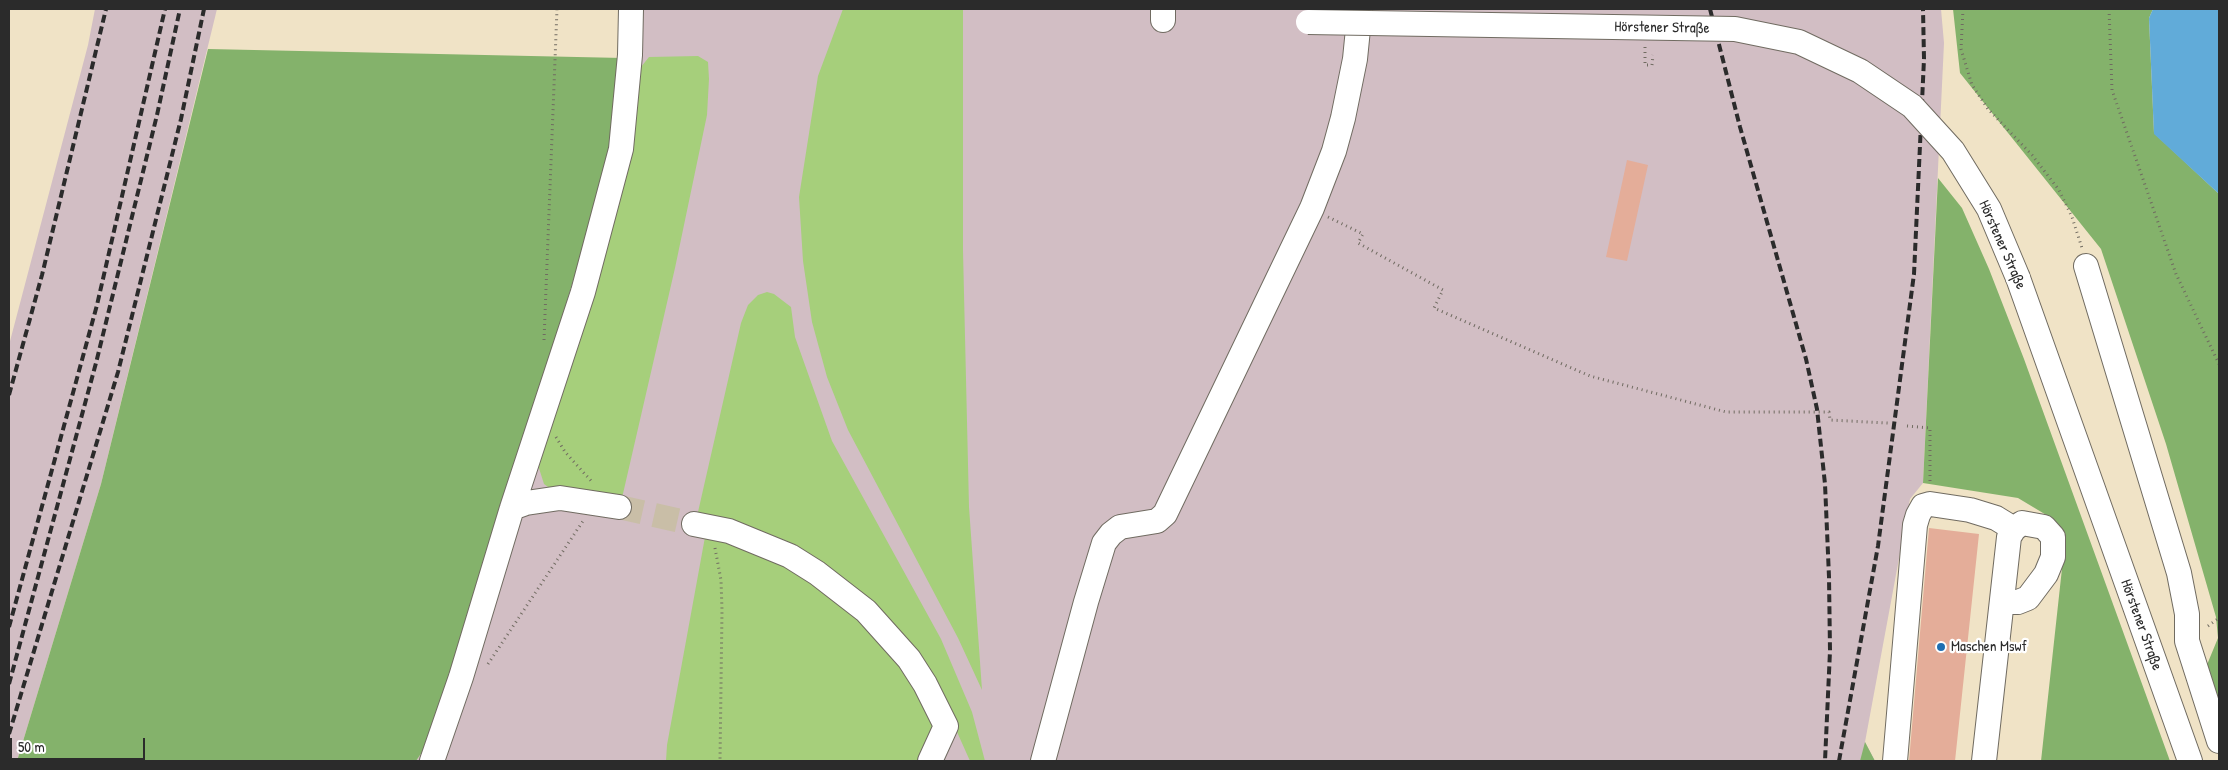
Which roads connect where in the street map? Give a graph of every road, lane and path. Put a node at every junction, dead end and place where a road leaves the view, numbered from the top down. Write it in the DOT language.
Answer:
graph roads {
  1 [pos="557,9"];
  2 [pos="631,9"];
  3 [pos="1360,9"];
  4 [pos="1963,9"];
  5 [pos="2109,9"];
  6 [pos="1339,16"];
  7 [pos="1308,22"];
  8 [pos="1646,53"];
  9 [pos="1653,55"];
  10 [pos="1312,208"];
  11 [pos="2086,266"];
  12 [pos="544,344"];
  13 [pos="2219,364"];
  14 [pos="1888,424"];
  15 [pos="1907,426"];
  16 [pos="552,430"];
  17 [pos="1930,504"];
  18 [pos="616,506"];
  19 [pos="512,508"];
  20 [pos="702,525"];
  21 [pos="2014,529"];
  22 [pos="2002,602"];
  23 [pos="485,670"];
  24 [pos="2219,741"];
  25 [pos="432,761"];
  26 [pos="720,761"];
  27 [pos="930,761"];
  28 [pos="1043,761"];
  29 [pos="1895,761"];
  30 [pos="1984,761"];
  31 [pos="2190,761"];
  1 -- 12 [label="path"];
  2 -- 19 [label="street"];
  3 -- 10 [label="street"];
  4 -- 11 [label="path"];
  5 -- 13 [label="path"];
  6 -- 7 [label="street, Hörstener Straße, bridge"];
  6 -- 31 [label="street, Hörstener Straße, bridge"];
  8 -- 9 [label="path"];
  10 -- 14 [label="path"];
  10 -- 28 [label="street"];
  11 -- 24 [label="street"];
  15 -- 17 [label="path"];
  16 -- 18 [label="path"];
  17 -- 21 [label="street"];
  17 -- 29 [label="street"];
  18 -- 19 [label="street"];
  18 -- 23 [label="path"];
  19 -- 25 [label="street"];
  20 -- 26 [label="path"];
  20 -- 27 [label="street"];
  21 -- 22 [label="street"];
  21 -- 22 [label="street"];
  22 -- 30 [label="street"];
}
